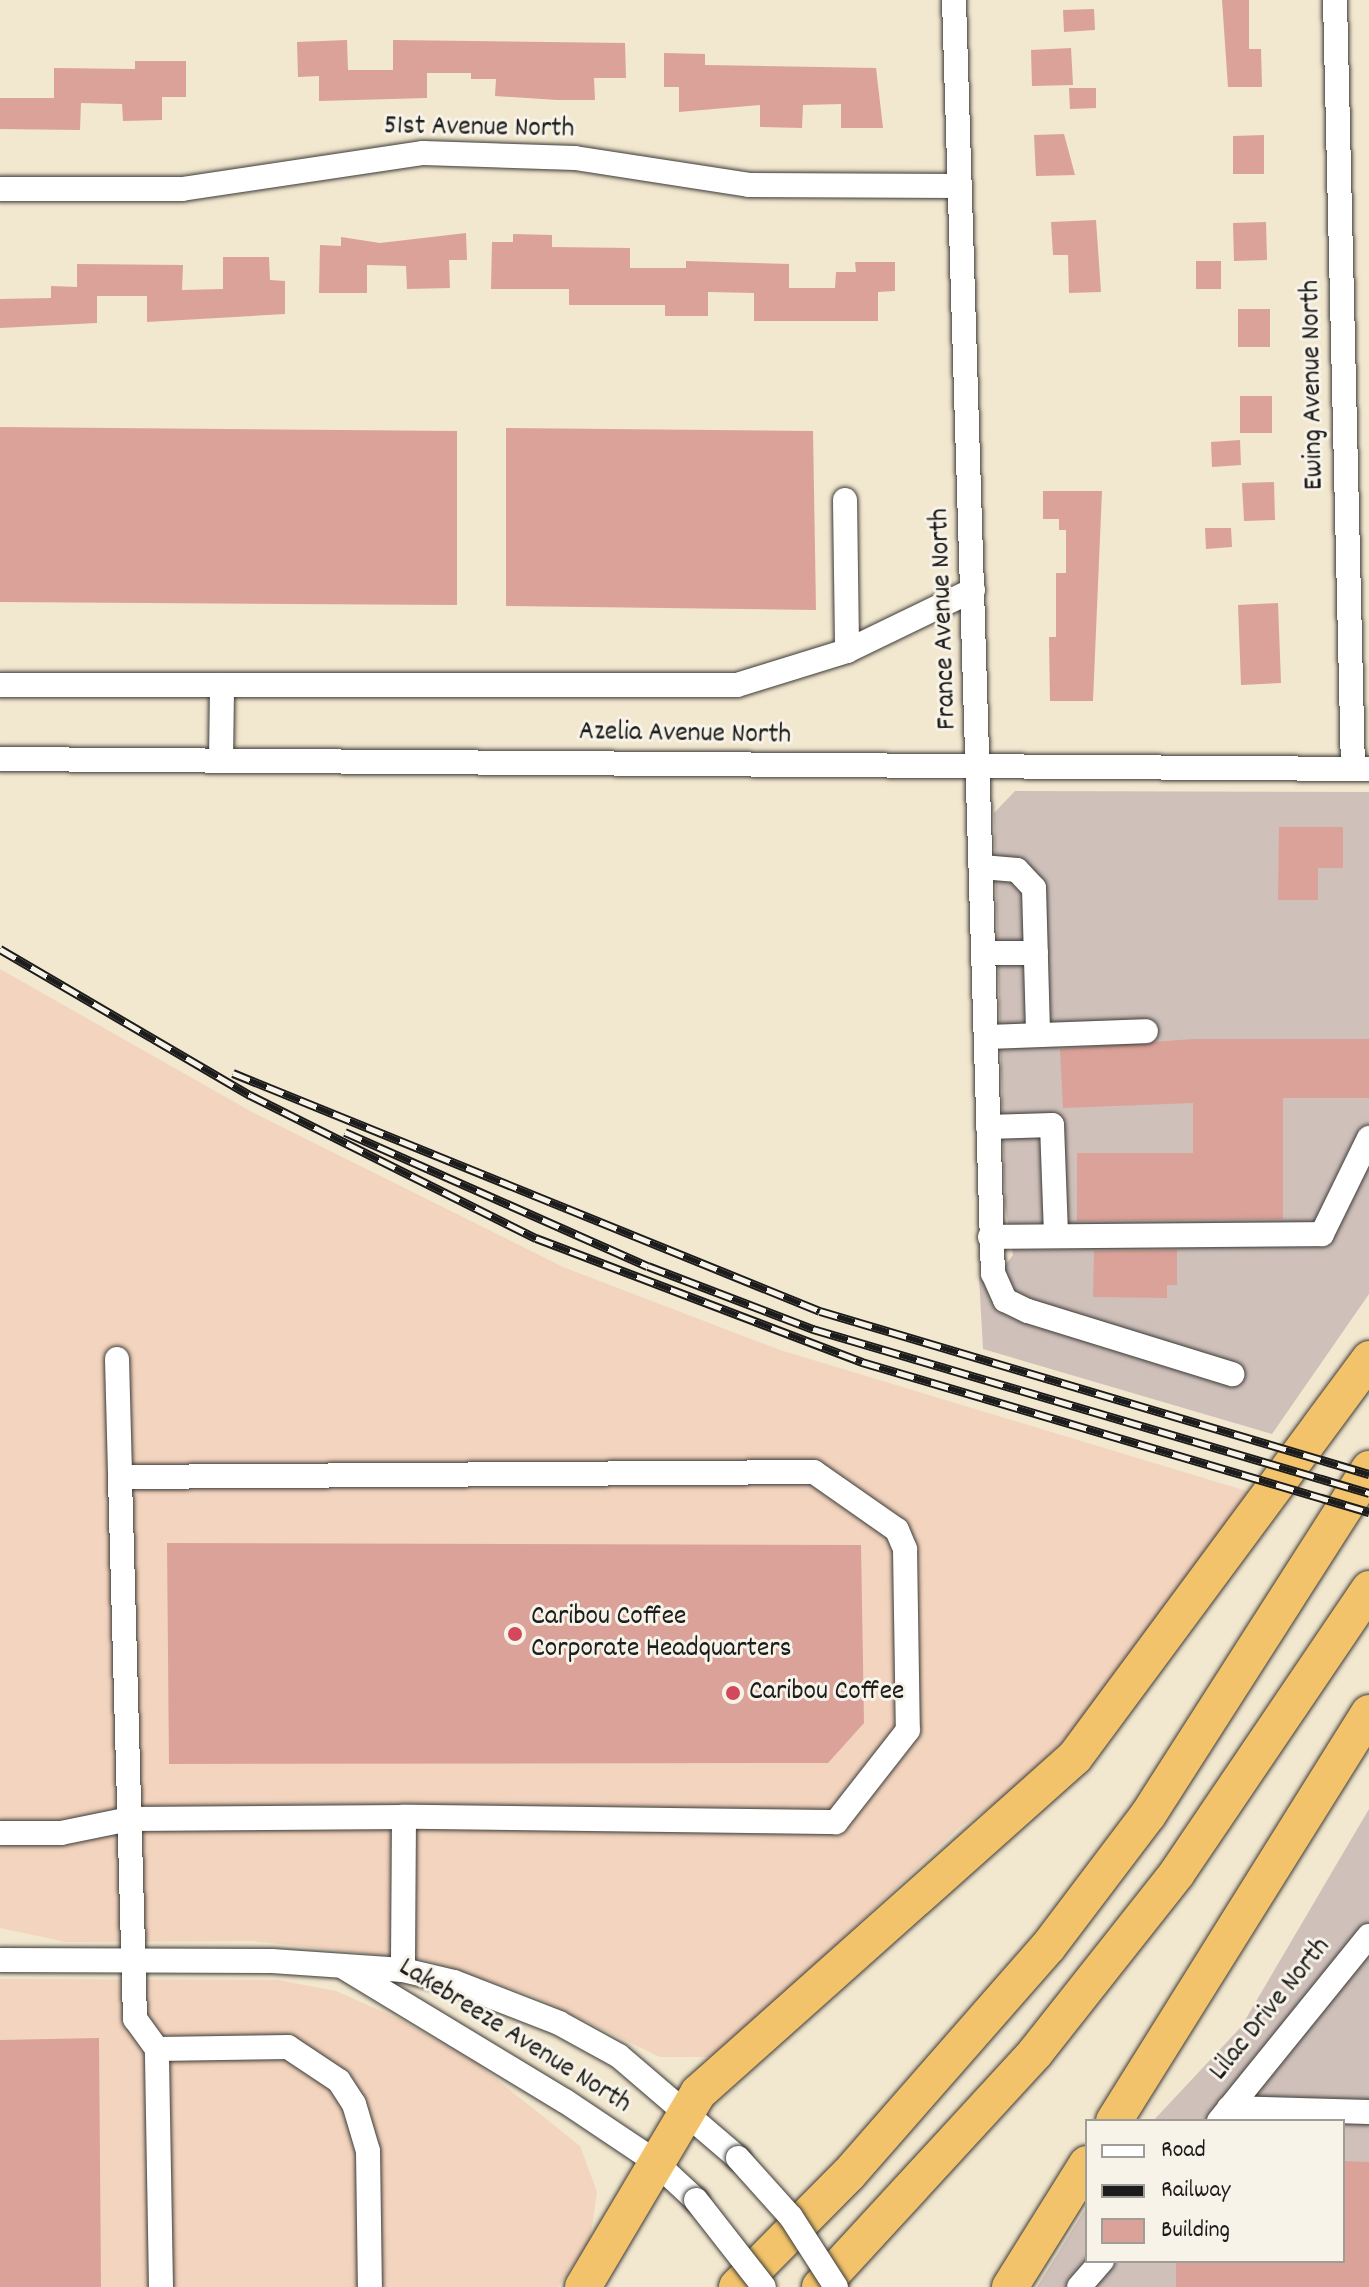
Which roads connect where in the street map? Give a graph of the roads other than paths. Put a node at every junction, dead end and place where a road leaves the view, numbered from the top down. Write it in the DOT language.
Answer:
graph roads {
  1 [pos="954,0"];
  2 [pos="1335,0"];
  3 [pos="959,186"];
  4 [pos="0,189"];
  5 [pos="845,500"];
  6 [pos="973,590"];
  7 [pos="847,651"];
  8 [pos="0,685"];
  9 [pos="222,685"];
  10 [pos="0,759"];
  11 [pos="221,761"];
  12 [pos="980,767"];
  13 [pos="1361,769"];
  14 [pos="982,867"];
  15 [pos="984,953"];
  16 [pos="1036,953"];
  17 [pos="1146,1031"];
  18 [pos="1038,1033"];
  19 [pos="986,1037"];
  20 [pos="988,1127"];
  21 [pos="1369,1138"];
  22 [pos="1056,1235"];
  23 [pos="990,1237"];
  24 [pos="117,1359"];
  25 [pos="1369,1359"];
  26 [pos="1232,1374"];
  27 [pos="1369,1469"];
  28 [pos="120,1477"];
  29 [pos="1369,1589"];
  30 [pos="1369,1713"];
  31 [pos="404,1817"];
  32 [pos="130,1819"];
  33 [pos="0,1833"];
  34 [pos="1369,1936"];
  35 [pos="0,1960"];
  36 [pos="134,1960"];
  37 [pos="343,1966"];
  38 [pos="403,1970"];
  39 [pos="157,2049"];
  40 [pos="686,2109"];
  41 [pos="1369,2112"];
  42 [pos="1224,2115"];
  43 [pos="1115,2119"];
  44 [pos="653,2160"];
  45 [pos="1085,2167"];
  46 [pos="1100,2263"];
  47 [pos="161,2287"];
  48 [pos="370,2287"];
  49 [pos="583,2287"];
  50 [pos="737,2287"];
  51 [pos="764,2287"];
  52 [pos="820,2287"];
  53 [pos="836,2287"];
  54 [pos="1010,2287"];
  55 [pos="1079,2287"];
  1 -- 3 [label="street, France Avenue North"];
  2 -- 13 [label="street, Ewing Avenue North"];
  3 -- 4 [label="street, 51st Avenue North"];
  3 -- 6 [label="street, France Avenue North"];
  5 -- 7 [label="street"];
  6 -- 7 [label="street"];
  6 -- 12 [label="street, France Avenue North"];
  7 -- 9 [label="street"];
  8 -- 9 [label="street"];
  9 -- 11 [label="street"];
  10 -- 11 [label="street, Azelia Avenue North"];
  11 -- 12 [label="street, Azelia Avenue North"];
  12 -- 13 [label="street, Azelia Avenue North"];
  12 -- 14 [label="street, France Avenue North"];
  14 -- 15 [label="street, France Avenue North"];
  14 -- 16 [label="street"];
  15 -- 16 [label="street"];
  15 -- 19 [label="street, France Avenue North"];
  16 -- 18 [label="street"];
  17 -- 18 [label="street"];
  18 -- 19 [label="street"];
  19 -- 20 [label="street, France Avenue North"];
  20 -- 22 [label="street"];
  20 -- 23 [label="street, France Avenue North"];
  21 -- 22 [label="street"];
  22 -- 23 [label="street"];
  23 -- 26 [label="street, France Avenue North"];
  24 -- 28 [label="street"];
  25 -- 40 [label="highway"];
  27 -- 50 [label="highway"];
  28 -- 31 [label="street"];
  28 -- 32 [label="street"];
  29 -- 52 [label="highway"];
  30 -- 43 [label="highway"];
  31 -- 32 [label="street"];
  31 -- 38 [label="street"];
  32 -- 33 [label="street"];
  32 -- 36 [label="street"];
  34 -- 42 [label="street, Lilac Drive North"];
  35 -- 36 [label="street, Lakebreeze Avenue North"];
  36 -- 37 [label="street, Lakebreeze Avenue North"];
  36 -- 39 [label="street"];
  37 -- 38 [label="street, Lakebreeze Avenue North"];
  37 -- 44 [label="street, Lakebreeze Avenue North"];
  38 -- 40 [label="street, Lakebreeze Avenue North"];
  39 -- 47 [label="street"];
  39 -- 48 [label="street"];
  40 -- 44 [label="highway"];
  40 -- 53 [label="street, Lakebreeze Avenue North, bridge"];
  41 -- 42 [label="street"];
  44 -- 49 [label="highway"];
  44 -- 51 [label="street, bridge"];
  45 -- 54 [label="highway"];
  46 -- 55 [label="street"];
}
